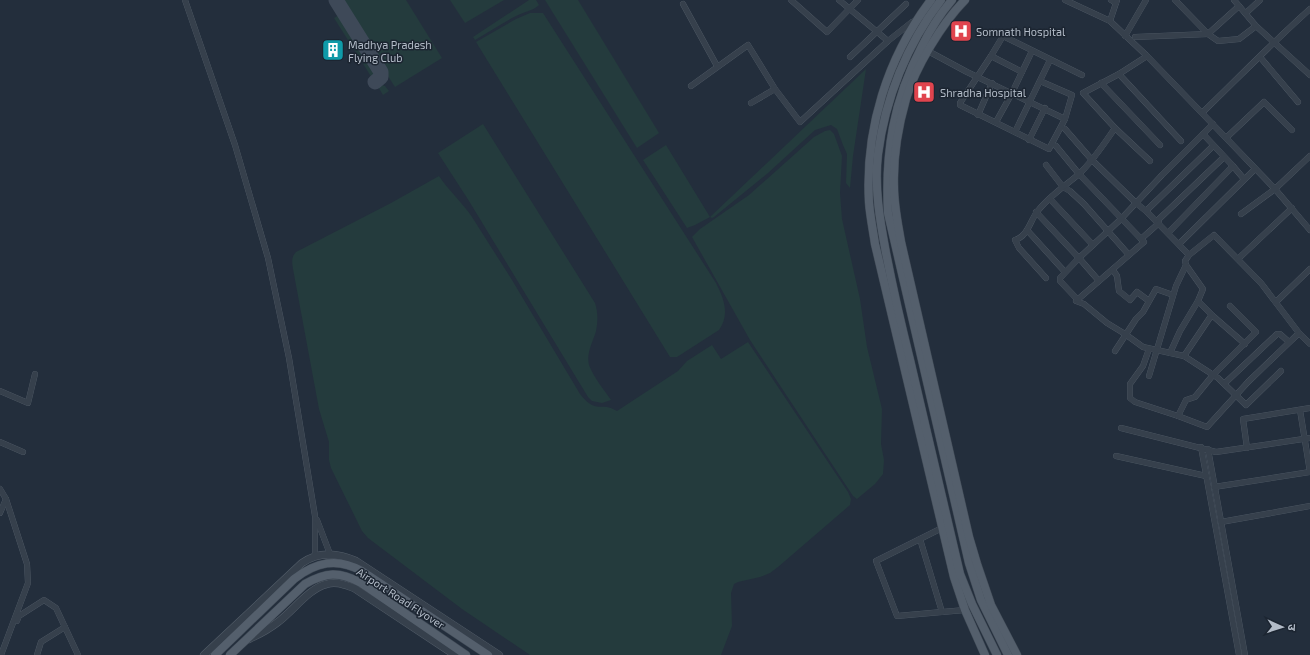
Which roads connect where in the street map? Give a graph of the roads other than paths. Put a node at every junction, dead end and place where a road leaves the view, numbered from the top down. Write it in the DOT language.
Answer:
graph roads {
  1 [pos="185,0"];
  2 [pos="791,0"];
  3 [pos="839,0"];
  4 [pos="858,0"];
  5 [pos="931,0"];
  6 [pos="941,0"];
  7 [pos="952,0"];
  8 [pos="965,0"];
  9 [pos="1065,0"];
  10 [pos="1146,0"];
  11 [pos="1175,0"];
  12 [pos="1234,0"];
  13 [pos="1260,0"];
  14 [pos="1115,1"];
  15 [pos="683,4"];
  16 [pos="906,4"];
  17 [pos="1239,6"];
  18 [pos="849,8"];
  19 [pos="1310,9"];
  20 [pos="1246,13"];
  21 [pos="917,20"];
  22 [pos="1110,21"];
  23 [pos="1256,26"];
  24 [pos="876,31"];
  25 [pos="1208,34"];
  26 [pos="1125,36"];
  27 [pos="1135,37"];
  28 [pos="888,41"];
  29 [pos="1274,41"];
  30 [pos="928,51"];
  31 [pos="1032,51"];
  32 [pos="991,56"];
  33 [pos="1147,56"];
  34 [pos="850,57"];
  35 [pos="1260,57"];
  36 [pos="1050,60"];
  37 [pos="717,66"];
  38 [pos="1022,72"];
  39 [pos="1119,74"];
  40 [pos="1082,75"];
  41 [pos="1310,75"];
  42 [pos="978,76"];
  43 [pos="1040,81"];
  44 [pos="992,83"];
  45 [pos="1101,83"];
  46 [pos="690,86"];
  47 [pos="775,89"];
  48 [pos="1012,93"];
  49 [pos="1030,101"];
  50 [pos="751,102"];
  51 [pos="1298,102"];
  52 [pos="1045,108"];
  53 [pos="1202,113"];
  54 [pos="978,114"];
  55 [pos="1065,119"];
  56 [pos="996,122"];
  57 [pos="1213,124"];
  58 [pos="1115,128"];
  59 [pos="1065,129"];
  60 [pos="1292,130"];
  61 [pos="1015,132"];
  62 [pos="1203,134"];
  63 [pos="1226,138"];
  64 [pos="1030,140"];
  65 [pos="1181,141"];
  66 [pos="1160,145"];
  67 [pos="1056,146"];
  68 [pos="1213,146"];
  69 [pos="1310,156"];
  70 [pos="1224,157"];
  71 [pos="1092,160"];
  72 [pos="1150,162"];
  73 [pos="1046,165"];
  74 [pos="1233,166"];
  75 [pos="1255,169"];
  76 [pos="1079,174"];
  77 [pos="1244,179"];
  78 [pos="1063,187"];
  79 [pos="1275,189"];
  80 [pos="1050,199"];
  81 [pos="1136,203"];
  82 [pos="1292,208"];
  83 [pos="1146,211"];
  84 [pos="1036,212"];
  85 [pos="1241,214"];
  86 [pos="1121,219"];
  87 [pos="1158,222"];
  88 [pos="1027,230"];
  89 [pos="1310,230"];
  90 [pos="1108,232"];
  91 [pos="1168,233"];
  92 [pos="1141,239"];
  93 [pos="1179,244"];
  94 [pos="1093,245"];
  95 [pos="1189,254"];
  96 [pos="1128,255"];
  97 [pos="1079,258"];
  98 [pos="1238,259"];
  99 [pos="1186,265"];
  100 [pos="1310,269"];
  101 [pos="1113,270"];
  102 [pos="1065,272"];
  103 [pos="1046,278"];
  104 [pos="1099,281"];
  105 [pos="1174,295"];
  106 [pos="1077,299"];
  107 [pos="1148,301"];
  108 [pos="1198,301"];
  109 [pos="1276,302"];
  110 [pos="1230,306"];
  111 [pos="1213,316"];
  112 [pos="1299,333"];
  113 [pos="1125,334"];
  114 [pos="1289,342"];
  115 [pos="1245,344"];
  116 [pos="1310,344"];
  117 [pos="1149,349"];
  118 [pos="1115,350"];
  119 [pos="1157,351"];
  120 [pos="1170,353"];
  121 [pos="1184,356"];
  122 [pos="1281,371"];
  123 [pos="35,374"];
  124 [pos="1213,375"];
  125 [pos="1149,376"];
  126 [pos="1224,384"];
  127 [pos="0,392"];
  128 [pos="1236,395"];
  129 [pos="1310,408"];
  130 [pos="1300,410"];
  131 [pos="1178,416"];
  132 [pos="1122,428"];
  133 [pos="1308,438"];
  134 [pos="0,442"];
  135 [pos="1201,447"];
  136 [pos="1247,448"];
  137 [pos="1208,449"];
  138 [pos="23,452"];
  139 [pos="1116,456"];
  140 [pos="1310,472"];
  141 [pos="1206,476"];
  142 [pos="1214,488"];
  143 [pos="0,489"];
  144 [pos="6,499"];
  145 [pos="1310,506"];
  146 [pos="0,513"];
  147 [pos="315,516"];
  148 [pos="1221,522"];
  149 [pos="945,529"];
  150 [pos="966,538"];
  151 [pos="920,539"];
  152 [pos="330,554"];
  153 [pos="315,556"];
  154 [pos="964,610"];
  155 [pos="942,612"];
  156 [pos="65,628"];
  157 [pos="248,640"];
  158 [pos="2,655"];
  159 [pos="37,655"];
  160 [pos="78,655"];
  161 [pos="204,655"];
  162 [pos="215,655"];
  163 [pos="230,655"];
  164 [pos="455,655"];
  165 [pos="466,655"];
  166 [pos="488,655"];
  167 [pos="499,655"];
  168 [pos="985,655"];
  169 [pos="997,655"];
  170 [pos="1008,655"];
  171 [pos="1017,655"];
  172 [pos="1239,655"];
  173 [pos="1245,655"];
  1 -- 147 [label="street"];
  2 -- 18 [label="street"];
  3 -- 18 [label="street"];
  4 -- 18 [label="street"];
  5 -- 21 [label="main road"];
  6 -- 149 [label="main road"];
  7 -- 150 [label="main road"];
  8 -- 30 [label="main road"];
  9 -- 22 [label="street"];
  10 -- 26 [label="street"];
  11 -- 25 [label="street"];
  12 -- 17 [label="street"];
  13 -- 20 [label="street"];
  14 -- 22 [label="street"];
  15 -- 37 [label="street"];
  16 -- 24 [label="street"];
  17 -- 20 [label="street"];
  17 -- 25 [label="street"];
  18 -- 24 [label="street"];
  19 -- 29 [label="street"];
  20 -- 23 [label="street"];
  21 -- 28 [label="street"];
  21 -- 149 [label="main road"];
  22 -- 26 [label="street"];
  23 -- 25 [label="street"];
  23 -- 29 [label="street"];
  24 -- 28 [label="street"];
  24 -- 34 [label="street"];
  25 -- 27 [label="street"];
  26 -- 33 [label="street"];
  28 -- 47 [label="street"];
  29 -- 35 [label="street"];
  29 -- 41 [label="street"];
  30 -- 42 [label="street"];
  30 -- 150 [label="main road"];
  31 -- 32 [label="street"];
  31 -- 36 [label="street"];
  31 -- 38 [label="street"];
  32 -- 38 [label="street"];
  32 -- 42 [label="street"];
  33 -- 39 [label="street"];
  33 -- 53 [label="street"];
  35 -- 51 [label="street"];
  35 -- 53 [label="street"];
  36 -- 40 [label="street"];
  36 -- 43 [label="street"];
  37 -- 46 [label="street"];
  37 -- 47 [label="street"];
  38 -- 48 [label="street"];
  39 -- 45 [label="street"];
  39 -- 65 [label="street"];
  42 -- 44 [label="street"];
  42 -- 54 [label="street"];
  43 -- 49 [label="street"];
  43 -- 55 [label="street"];
  44 -- 48 [label="street"];
  44 -- 54 [label="street"];
  45 -- 58 [label="street"];
  45 -- 66 [label="street"];
  47 -- 50 [label="street"];
  48 -- 49 [label="street"];
  48 -- 56 [label="street"];
  49 -- 52 [label="street"];
  49 -- 61 [label="street"];
  52 -- 55 [label="street"];
  52 -- 64 [label="street"];
  53 -- 57 [label="street"];
  54 -- 56 [label="street"];
  55 -- 64 [label="street"];
  56 -- 61 [label="street"];
  57 -- 62 [label="street"];
  57 -- 63 [label="street"];
  58 -- 71 [label="street"];
  58 -- 72 [label="street"];
  59 -- 71 [label="street"];
  60 -- 63 [label="street"];
  61 -- 64 [label="street"];
  62 -- 68 [label="street"];
  62 -- 81 [label="street"];
  63 -- 75 [label="street"];
  67 -- 76 [label="street"];
  68 -- 70 [label="street"];
  68 -- 83 [label="street"];
  69 -- 79 [label="street"];
  70 -- 74 [label="street"];
  70 -- 87 [label="street"];
  71 -- 76 [label="street"];
  71 -- 81 [label="street"];
  73 -- 78 [label="street"];
  74 -- 77 [label="street"];
  74 -- 91 [label="street"];
  75 -- 77 [label="street"];
  75 -- 79 [label="street"];
  76 -- 78 [label="street"];
  76 -- 86 [label="street"];
  77 -- 93 [label="street"];
  78 -- 80 [label="street"];
  78 -- 90 [label="street"];
  79 -- 82 [label="street"];
  79 -- 85 [label="street"];
  80 -- 84 [label="street"];
  80 -- 94 [label="street"];
  81 -- 83 [label="street"];
  81 -- 86 [label="street"];
  82 -- 89 [label="street"];
  82 -- 98 [label="street"];
  83 -- 87 [label="street"];
  84 -- 88 [label="street"];
  84 -- 97 [label="street"];
  86 -- 90 [label="street"];
  86 -- 92 [label="street"];
  87 -- 91 [label="street"];
  87 -- 92 [label="street"];
  88 -- 102 [label="street"];
  88 -- 103 [label="street"];
  90 -- 94 [label="street"];
  90 -- 96 [label="street"];
  91 -- 93 [label="street"];
  92 -- 96 [label="street"];
  93 -- 95 [label="street"];
  94 -- 97 [label="street"];
  95 -- 98 [label="street"];
  95 -- 99 [label="street"];
  96 -- 101 [label="street"];
  97 -- 102 [label="street"];
  97 -- 104 [label="street"];
  98 -- 109 [label="street"];
  99 -- 105 [label="street"];
  99 -- 108 [label="street"];
  100 -- 109 [label="street"];
  101 -- 104 [label="street"];
  101 -- 107 [label="street"];
  102 -- 106 [label="street"];
  104 -- 106 [label="street"];
  105 -- 107 [label="street"];
  105 -- 119 [label="street"];
  106 -- 113 [label="street"];
  107 -- 113 [label="street"];
  108 -- 111 [label="street"];
  108 -- 120 [label="street"];
  109 -- 112 [label="street"];
  110 -- 115 [label="street"];
  111 -- 115 [label="street"];
  111 -- 121 [label="street"];
  112 -- 114 [label="street"];
  112 -- 116 [label="street"];
  113 -- 117 [label="street"];
  113 -- 118 [label="street"];
  114 -- 126 [label="street"];
  114 -- 128 [label="street"];
  115 -- 124 [label="street"];
  117 -- 119 [label="street"];
  117 -- 131 [label="street"];
  119 -- 120 [label="street"];
  119 -- 125 [label="street"];
  120 -- 121 [label="street"];
  121 -- 124 [label="street"];
  122 -- 128 [label="street"];
  123 -- 127 [label="street"];
  124 -- 126 [label="street"];
  124 -- 131 [label="street"];
  126 -- 128 [label="street"];
  128 -- 131 [label="street"];
  129 -- 130 [label="street"];
  130 -- 133 [label="street"];
  130 -- 136 [label="street"];
  132 -- 135 [label="street"];
  133 -- 136 [label="street"];
  133 -- 140 [label="street"];
  134 -- 138 [label="street"];
  135 -- 137 [label="street"];
  135 -- 141 [label="street"];
  136 -- 137 [label="street"];
  137 -- 142 [label="street"];
  139 -- 141 [label="street"];
  140 -- 142 [label="street"];
  141 -- 172 [label="street"];
  142 -- 148 [label="street"];
  143 -- 144 [label="street"];
  144 -- 146 [label="street"];
  144 -- 158 [label="street"];
  145 -- 148 [label="street"];
  147 -- 152 [label="street"];
  147 -- 153 [label="street"];
  148 -- 173 [label="street"];
  149 -- 151 [label="street"];
  149 -- 154 [label="main road"];
  149 -- 169 [label="main road"];
  150 -- 170 [label="main road"];
  150 -- 171 [label="main road"];
  151 -- 155 [label="street"];
  151 -- 155 [label="street"];
  152 -- 153 [label="street"];
  152 -- 167 [label="street"];
  153 -- 161 [label="street"];
  154 -- 155 [label="street"];
  154 -- 168 [label="main road"];
  156 -- 158 [label="street"];
  156 -- 159 [label="street"];
  156 -- 160 [label="street"];
  157 -- 163 [label="main road, Airport Road Flyover"];
  157 -- 164 [label="street"];
  157 -- 165 [label="main road, Airport Road Flyover"];
  162 -- 166 [label="main road"];
}
